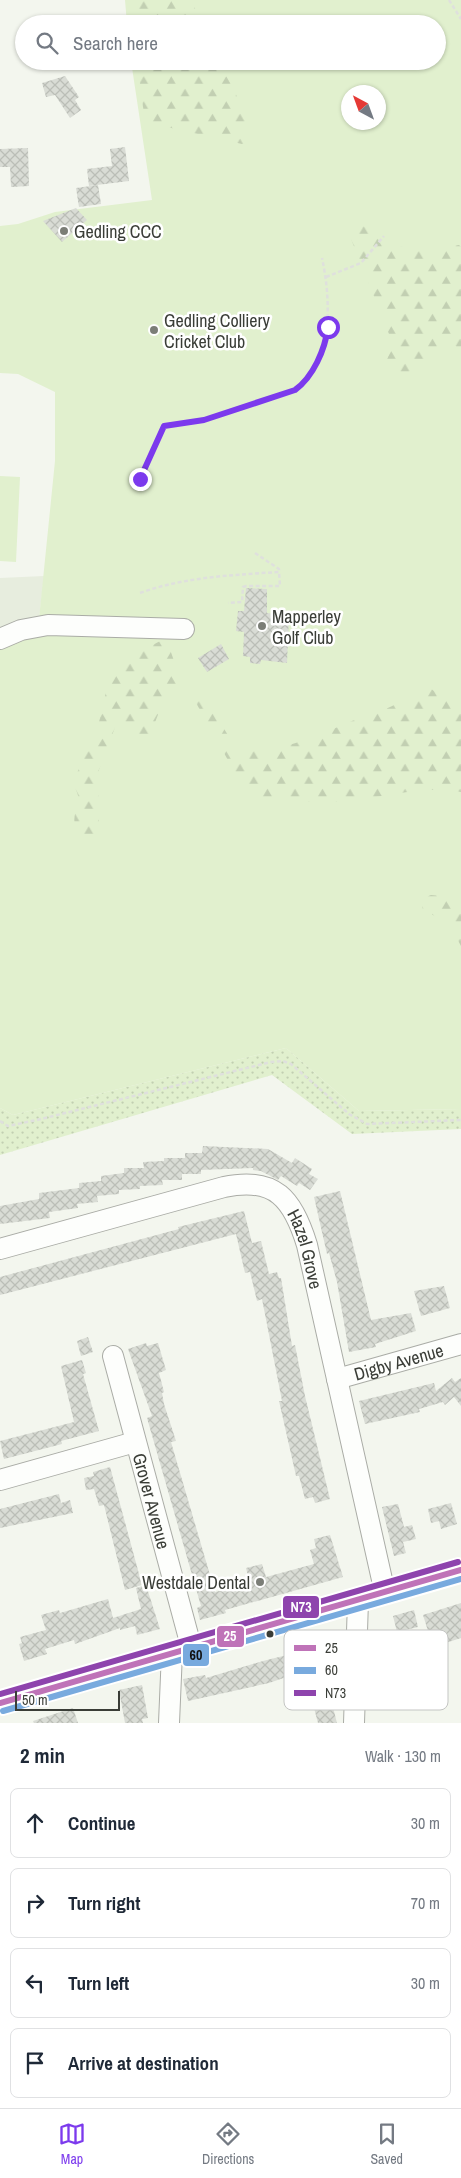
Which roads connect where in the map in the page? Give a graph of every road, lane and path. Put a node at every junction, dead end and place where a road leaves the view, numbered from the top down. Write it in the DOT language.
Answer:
graph roads {
  1 [pos="449,0"];
  2 [pos="461,19"];
  3 [pos="384,236"];
  4 [pos="322,258"];
  5 [pos="326,277"];
  6 [pos="140,479"];
  7 [pos="147,483"];
  8 [pos="136,488"];
  9 [pos="255,553"];
  10 [pos="279,572"];
  11 [pos="140,593"];
  12 [pos="228,603"];
  13 [pos="184,629"];
  14 [pos="0,638"];
  15 [pos="461,1120"];
  16 [pos="0,1121"];
  17 [pos="0,1249"];
  18 [pos="461,1344"];
  19 [pos="113,1356"];
  20 [pos="337,1379"];
  21 [pos="135,1442"];
  22 [pos="0,1480"];
  23 [pos="461,1570"];
  24 [pos="385,1593"];
  25 [pos="358,1601"];
  26 [pos="357,1630"];
  27 [pos="182,1649"];
  28 [pos="0,1703"];
  29 [pos="354,1710"];
  30 [pos="169,1723"];
  31 [pos="354,1723"];
  1 -- 2 [label="path"];
  3 -- 5 [label="path"];
  4 -- 5 [label="path"];
  5 -- 6 [label="path"];
  6 -- 7 [label="path"];
  6 -- 8 [label="path"];
  9 -- 10 [label="path"];
  10 -- 11 [label="path"];
  10 -- 12 [label="path"];
  13 -- 14 [label="street"];
  15 -- 16 [label="path"];
  17 -- 20 [label="street, Hazel Grove"];
  18 -- 20 [label="street, Digby Avenue"];
  19 -- 21 [label="street, Grover Avenue"];
  20 -- 24 [label="street, Hazel Grove"];
  21 -- 22 [label="street"];
  21 -- 27 [label="street, Grover Avenue"];
  23 -- 24 [label="street"];
  24 -- 25 [label="street"];
  25 -- 26 [label="street"];
  25 -- 27 [label="street"];
  27 -- 28 [label="street"];
  27 -- 30 [label="street, Grover Avenue"];
  29 -- 31 [label="street"];
}
